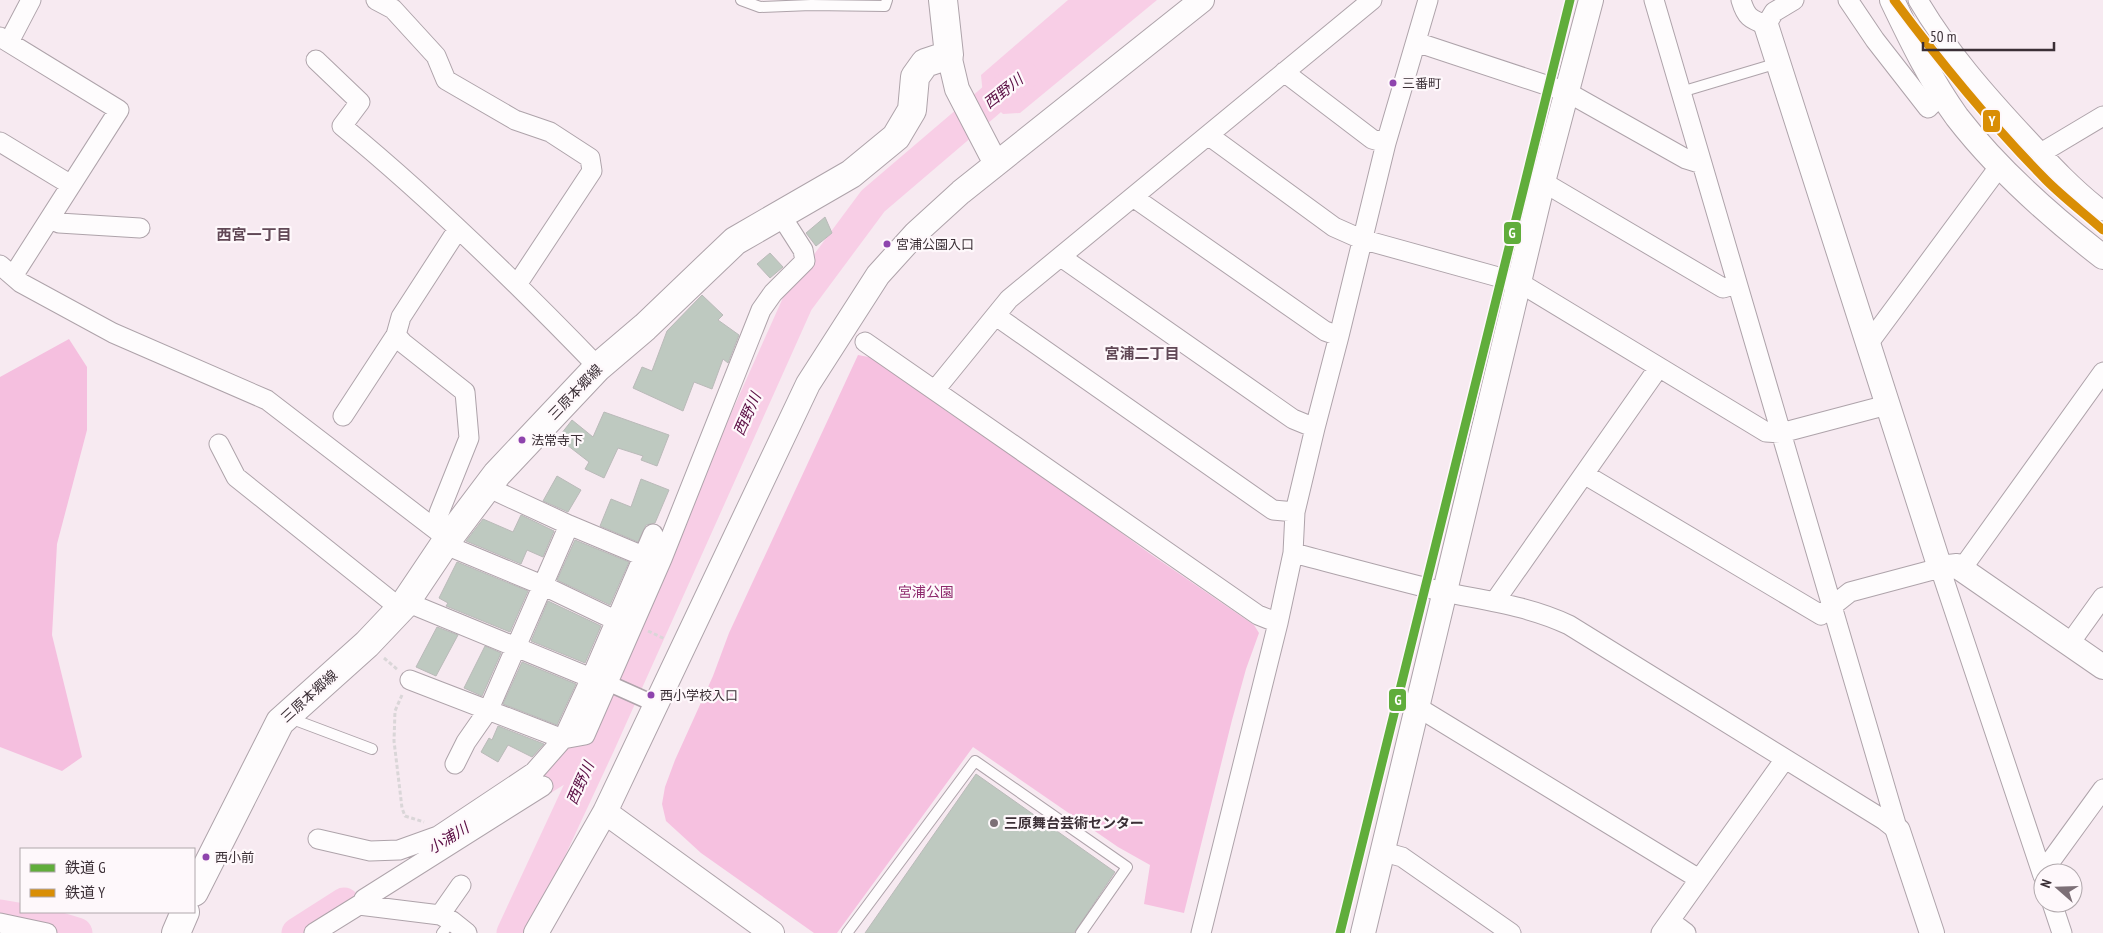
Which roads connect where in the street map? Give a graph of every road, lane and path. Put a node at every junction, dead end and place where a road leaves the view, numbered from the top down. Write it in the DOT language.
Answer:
graph roads {
  1 [pos="31,0"];
  2 [pos="376,0"];
  3 [pos="741,0"];
  4 [pos="887,0"];
  5 [pos="943,0"];
  6 [pos="1202,0"];
  7 [pos="1372,0"];
  8 [pos="1428,0"];
  9 [pos="1590,0"];
  10 [pos="1654,0"];
  11 [pos="1741,0"];
  12 [pos="1794,0"];
  13 [pos="1848,0"];
  14 [pos="1892,0"];
  15 [pos="1918,0"];
  16 [pos="1766,25"];
  17 [pos="4,40"];
  18 [pos="1416,42"];
  19 [pos="949,55"];
  20 [pos="316,60"];
  21 [pos="1778,63"];
  22 [pos="1284,72"];
  23 [pos="1567,92"];
  24 [pos="1681,92"];
  25 [pos="1943,94"];
  26 [pos="2103,116"];
  27 [pos="1208,135"];
  28 [pos="0,142"];
  29 [pos="1386,144"];
  30 [pos="2041,153"];
  31 [pos="996,164"];
  32 [pos="1702,164"];
  33 [pos="1999,167"];
  34 [pos="1543,182"];
  35 [pos="71,185"];
  36 [pos="1133,197"];
  37 [pos="2103,211"];
  38 [pos="780,214"];
  39 [pos="50,218"];
  40 [pos="140,228"];
  41 [pos="458,229"];
  42 [pos="1361,239"];
  43 [pos="1061,256"];
  44 [pos="2103,257"];
  45 [pos="6,271"];
  46 [pos="1520,283"];
  47 [pos="518,284"];
  48 [pos="1737,284"];
  49 [pos="996,316"];
  50 [pos="396,335"];
  51 [pos="1339,336"];
  52 [pos="865,342"];
  53 [pos="1868,344"];
  54 [pos="598,367"];
  55 [pos="1659,367"];
  56 [pos="2103,372"];
  57 [pos="935,390"];
  58 [pos="1888,405"];
  59 [pos="343,416"];
  60 [pos="1314,428"];
  61 [pos="1781,433"];
  62 [pos="219,444"];
  63 [pos="1584,474"];
  64 [pos="488,487"];
  65 [pos="1295,512"];
  66 [pos="569,526"];
  67 [pos="653,534"];
  68 [pos="448,539"];
  69 [pos="1293,553"];
  70 [pos="643,556"];
  71 [pos="662,559"];
  72 [pos="1948,567"];
  73 [pos="542,585"];
  74 [pos="1446,592"];
  75 [pos="2103,597"];
  76 [pos="1495,601"];
  77 [pos="404,606"];
  78 [pos="1832,607"];
  79 [pos="615,620"];
  80 [pos="1278,623"];
  81 [pos="634,625"];
  82 [pos="673,642"];
  83 [pos="2070,643"];
  84 [pos="367,644"];
  85 [pos="518,647"];
  86 [pos="2103,667"];
  87 [pos="410,680"];
  88 [pos="600,680"];
  89 [pos="646,700"];
  90 [pos="1419,708"];
  91 [pos="489,709"];
  92 [pos="289,713"];
  93 [pos="563,738"];
  94 [pos="372,749"];
  95 [pos="1785,759"];
  96 [pos="455,764"];
  97 [pos="543,786"];
  98 [pos="2103,788"];
  99 [pos="605,812"];
  100 [pos="1898,831"];
  101 [pos="444,832"];
  102 [pos="318,839"];
  103 [pos="1384,852"];
  104 [pos="2040,863"];
  105 [pos="2051,863"];
  106 [pos="1699,879"];
  107 [pos="460,885"];
  108 [pos="195,890"];
  109 [pos="361,905"];
  110 [pos="185,913"];
  111 [pos="2055,913"];
  112 [pos="0,923"];
  113 [pos="445,923"];
  114 [pos="1665,927"];
  115 [pos="36,932"];
  116 [pos="176,933"];
  117 [pos="314,933"];
  118 [pos="468,933"];
  119 [pos="536,933"];
  120 [pos="772,933"];
  121 [pos="848,933"];
  122 [pos="1081,933"];
  123 [pos="1201,933"];
  124 [pos="1363,933"];
  125 [pos="1511,933"];
  126 [pos="1686,933"];
  127 [pos="1932,933"];
  128 [pos="2062,933"];
  1 -- 17 [label="street"];
  2 -- 47 [label="street"];
  3 -- 4 [label="lane"];
  5 -- 19 [label="main road"];
  6 -- 31 [label="street"];
  7 -- 22 [label="street"];
  8 -- 18 [label="street"];
  9 -- 23 [label="street"];
  10 -- 24 [label="street"];
  11 -- 16 [label="street"];
  12 -- 16 [label="street"];
  13 -- 25 [label="street"];
  14 -- 25 [label="street"];
  15 -- 30 [label="street"];
  16 -- 21 [label="street"];
  17 -- 35 [label="street"];
  18 -- 23 [label="street"];
  18 -- 29 [label="street"];
  19 -- 31 [label="street"];
  19 -- 38 [label="main road, 三原本郷線"];
  20 -- 41 [label="street"];
  21 -- 24 [label="lane"];
  21 -- 53 [label="street"];
  22 -- 27 [label="street"];
  22 -- 29 [label="street"];
  23 -- 32 [label="street"];
  23 -- 34 [label="street"];
  24 -- 32 [label="street"];
  25 -- 33 [label="street"];
  26 -- 30 [label="street"];
  27 -- 36 [label="street"];
  27 -- 42 [label="street"];
  28 -- 35 [label="street"];
  29 -- 42 [label="street"];
  30 -- 37 [label="street"];
  31 -- 99 [label="street"];
  32 -- 48 [label="street"];
  33 -- 44 [label="street"];
  33 -- 53 [label="street"];
  34 -- 46 [label="street"];
  34 -- 48 [label="street"];
  35 -- 39 [label="street"];
  36 -- 43 [label="street"];
  36 -- 51 [label="street"];
  38 -- 54 [label="main road, 三原本郷線"];
  38 -- 71 [label="street"];
  39 -- 40 [label="street"];
  39 -- 45 [label="street"];
  41 -- 47 [label="street"];
  41 -- 50 [label="street"];
  42 -- 46 [label="street"];
  42 -- 51 [label="street"];
  43 -- 49 [label="street"];
  43 -- 60 [label="street"];
  45 -- 68 [label="street"];
  46 -- 55 [label="street"];
  46 -- 74 [label="street"];
  47 -- 54 [label="street"];
  48 -- 61 [label="street"];
  49 -- 57 [label="street"];
  49 -- 65 [label="street"];
  50 -- 59 [label="street"];
  50 -- 68 [label="street"];
  51 -- 60 [label="street"];
  52 -- 57 [label="street"];
  53 -- 58 [label="street"];
  54 -- 64 [label="main road, 三原本郷線"];
  55 -- 61 [label="street"];
  55 -- 63 [label="street"];
  56 -- 72 [label="street"];
  57 -- 80 [label="street"];
  58 -- 61 [label="street"];
  58 -- 72 [label="street"];
  60 -- 65 [label="street"];
  61 -- 78 [label="street"];
  62 -- 77 [label="street"];
  63 -- 76 [label="street"];
  63 -- 78 [label="street"];
  64 -- 66 [label="street"];
  64 -- 68 [label="main road, 三原本郷線"];
  65 -- 69 [label="street"];
  66 -- 70 [label="street"];
  66 -- 73 [label="street"];
  67 -- 70 [label="street"];
  68 -- 73 [label="street"];
  68 -- 77 [label="main road, 三原本郷線"];
  69 -- 74 [label="street"];
  69 -- 80 [label="street"];
  70 -- 71 [label="street"];
  70 -- 79 [label="street"];
  71 -- 81 [label="street"];
  72 -- 78 [label="street"];
  72 -- 83 [label="street"];
  72 -- 104 [label="street"];
  73 -- 79 [label="street"];
  73 -- 85 [label="street"];
  74 -- 76 [label="street"];
  74 -- 90 [label="street"];
  75 -- 83 [label="street"];
  76 -- 95 [label="street"];
  77 -- 84 [label="main road, 三原本郷線"];
  77 -- 85 [label="street"];
  78 -- 100 [label="street"];
  79 -- 88 [label="street"];
  80 -- 123 [label="street"];
  81 -- 82 [label="path"];
  81 -- 88 [label="street"];
  83 -- 86 [label="street"];
  84 -- 87 [label="path"];
  84 -- 92 [label="main road, 三原本郷線"];
  85 -- 88 [label="street"];
  85 -- 91 [label="street"];
  87 -- 91 [label="street"];
  87 -- 101 [label="path"];
  88 -- 89 [label="street"];
  88 -- 93 [label="street"];
  90 -- 103 [label="street"];
  90 -- 106 [label="street"];
  91 -- 93 [label="street"];
  91 -- 96 [label="street"];
  92 -- 94 [label="lane"];
  92 -- 108 [label="main road, 三原本郷線"];
  93 -- 101 [label="street"];
  95 -- 100 [label="street"];
  95 -- 106 [label="street"];
  97 -- 109 [label="street"];
  98 -- 105 [label="street"];
  99 -- 119 [label="street"];
  99 -- 120 [label="street"];
  100 -- 127 [label="street"];
  101 -- 102 [label="street"];
  103 -- 124 [label="street"];
  103 -- 125 [label="street"];
  106 -- 114 [label="street"];
  107 -- 113 [label="street"];
  109 -- 113 [label="street"];
  109 -- 117 [label="street"];
  110 -- 116 [label="main road"];
  111 -- 128 [label="street"];
  112 -- 115 [label="street"];
  113 -- 118 [label="street"];
  114 -- 126 [label="street"];
  121 -- 122 [label="lane"];
}
